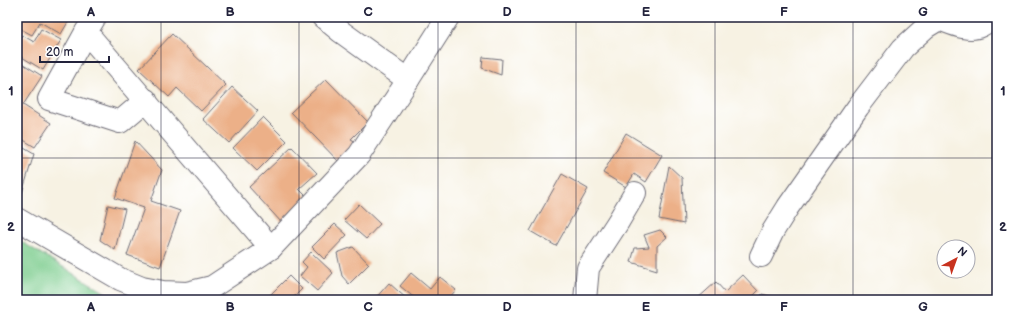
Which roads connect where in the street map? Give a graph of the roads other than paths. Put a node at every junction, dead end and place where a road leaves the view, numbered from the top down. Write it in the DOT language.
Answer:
graph roads {
  1 [pos="323,17"];
  2 [pos="448,17"];
  3 [pos="994,17"];
  4 [pos="939,18"];
  5 [pos="91,24"];
  6 [pos="408,80"];
  7 [pos="146,100"];
  8 [pos="635,193"];
  9 [pos="17,219"];
  10 [pos="271,248"];
  11 [pos="761,256"];
  12 [pos="585,300"];
  1 -- 6 [label="street"];
  2 -- 6 [label="street"];
  3 -- 4 [label="street"];
  4 -- 11 [label="street"];
  5 -- 7 [label="street"];
  5 -- 7 [label="street"];
  6 -- 10 [label="street"];
  7 -- 10 [label="street"];
  8 -- 12 [label="street"];
  9 -- 10 [label="street"];
}
